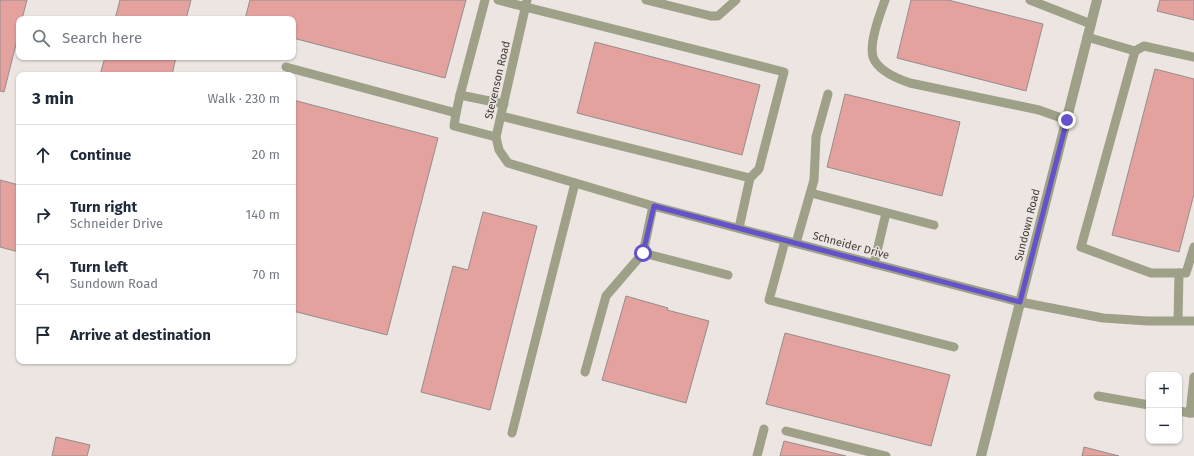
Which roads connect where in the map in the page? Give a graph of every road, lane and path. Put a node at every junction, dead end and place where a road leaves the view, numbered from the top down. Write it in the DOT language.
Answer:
graph roads {
  1 [pos="485,0"];
  2 [pos="498,0"];
  3 [pos="646,0"];
  4 [pos="736,0"];
  5 [pos="885,0"];
  6 [pos="1030,0"];
  7 [pos="1097,0"];
  8 [pos="526,3"];
  9 [pos="1091,24"];
  10 [pos="1087,38"];
  11 [pos="1135,51"];
  12 [pos="1194,57"];
  13 [pos="286,67"];
  14 [pos="828,94"];
  15 [pos="460,95"];
  16 [pos="504,104"];
  17 [pos="456,113"];
  18 [pos="501,116"];
  19 [pos="1067,120"];
  20 [pos="496,137"];
  21 [pos="750,178"];
  22 [pos="575,183"];
  23 [pos="810,193"];
  24 [pos="654,206"];
  25 [pos="886,212"];
  26 [pos="934,225"];
  27 [pos="739,228"];
  28 [pos="785,241"];
  29 [pos="796,243"];
  30 [pos="1194,247"];
  31 [pos="643,253"];
  32 [pos="874,264"];
  33 [pos="1179,273"];
  34 [pos="728,275"];
  35 [pos="1020,302"];
  36 [pos="1178,320"];
  37 [pos="1194,321"];
  38 [pos="954,347"];
  39 [pos="585,372"];
  40 [pos="1194,377"];
  41 [pos="1098,396"];
  42 [pos="1146,404"];
  43 [pos="1182,411"];
  44 [pos="1192,413"];
  45 [pos="764,429"];
  46 [pos="786,431"];
  47 [pos="512,433"];
  48 [pos="757,456"];
  49 [pos="886,456"];
  50 [pos="981,456"];
  1 -- 15 [label="lane"];
  2 -- 8 [label="lane"];
  3 -- 4 [label="lane"];
  5 -- 19 [label="lane"];
  6 -- 9 [label="lane"];
  7 -- 9 [label="street, Sundown Road"];
  8 -- 16 [label="lane, Stevenson Road"];
  8 -- 21 [label="lane"];
  9 -- 10 [label="street, Sundown Road"];
  10 -- 11 [label="lane"];
  10 -- 19 [label="street, Sundown Road"];
  11 -- 12 [label="lane"];
  11 -- 33 [label="lane"];
  13 -- 17 [label="lane"];
  14 -- 23 [label="lane"];
  15 -- 16 [label="lane"];
  15 -- 17 [label="lane"];
  16 -- 18 [label="lane, Stevenson Road"];
  17 -- 20 [label="lane"];
  18 -- 20 [label="lane, Stevenson Road"];
  18 -- 21 [label="lane"];
  19 -- 35 [label="street, Sundown Road"];
  20 -- 22 [label="lane, Schneider Drive"];
  21 -- 27 [label="lane"];
  22 -- 24 [label="lane, Schneider Drive"];
  22 -- 47 [label="lane"];
  23 -- 25 [label="lane"];
  23 -- 29 [label="lane"];
  24 -- 27 [label="lane, Schneider Drive"];
  24 -- 31 [label="lane"];
  25 -- 26 [label="lane"];
  25 -- 32 [label="lane"];
  27 -- 28 [label="lane, Schneider Drive"];
  28 -- 29 [label="lane, Schneider Drive"];
  28 -- 38 [label="lane"];
  29 -- 32 [label="lane, Schneider Drive"];
  30 -- 33 [label="lane"];
  31 -- 34 [label="lane"];
  31 -- 39 [label="lane"];
  32 -- 35 [label="lane, Schneider Drive"];
  33 -- 36 [label="lane"];
  35 -- 36 [label="lane, Schneider Drive"];
  35 -- 50 [label="street, Sundown Road"];
  36 -- 37 [label="lane, Schneider Drive"];
  40 -- 44 [label="lane"];
  41 -- 42 [label="lane"];
  43 -- 44 [label="lane"];
  45 -- 48 [label="lane"];
  46 -- 49 [label="lane"];
}
